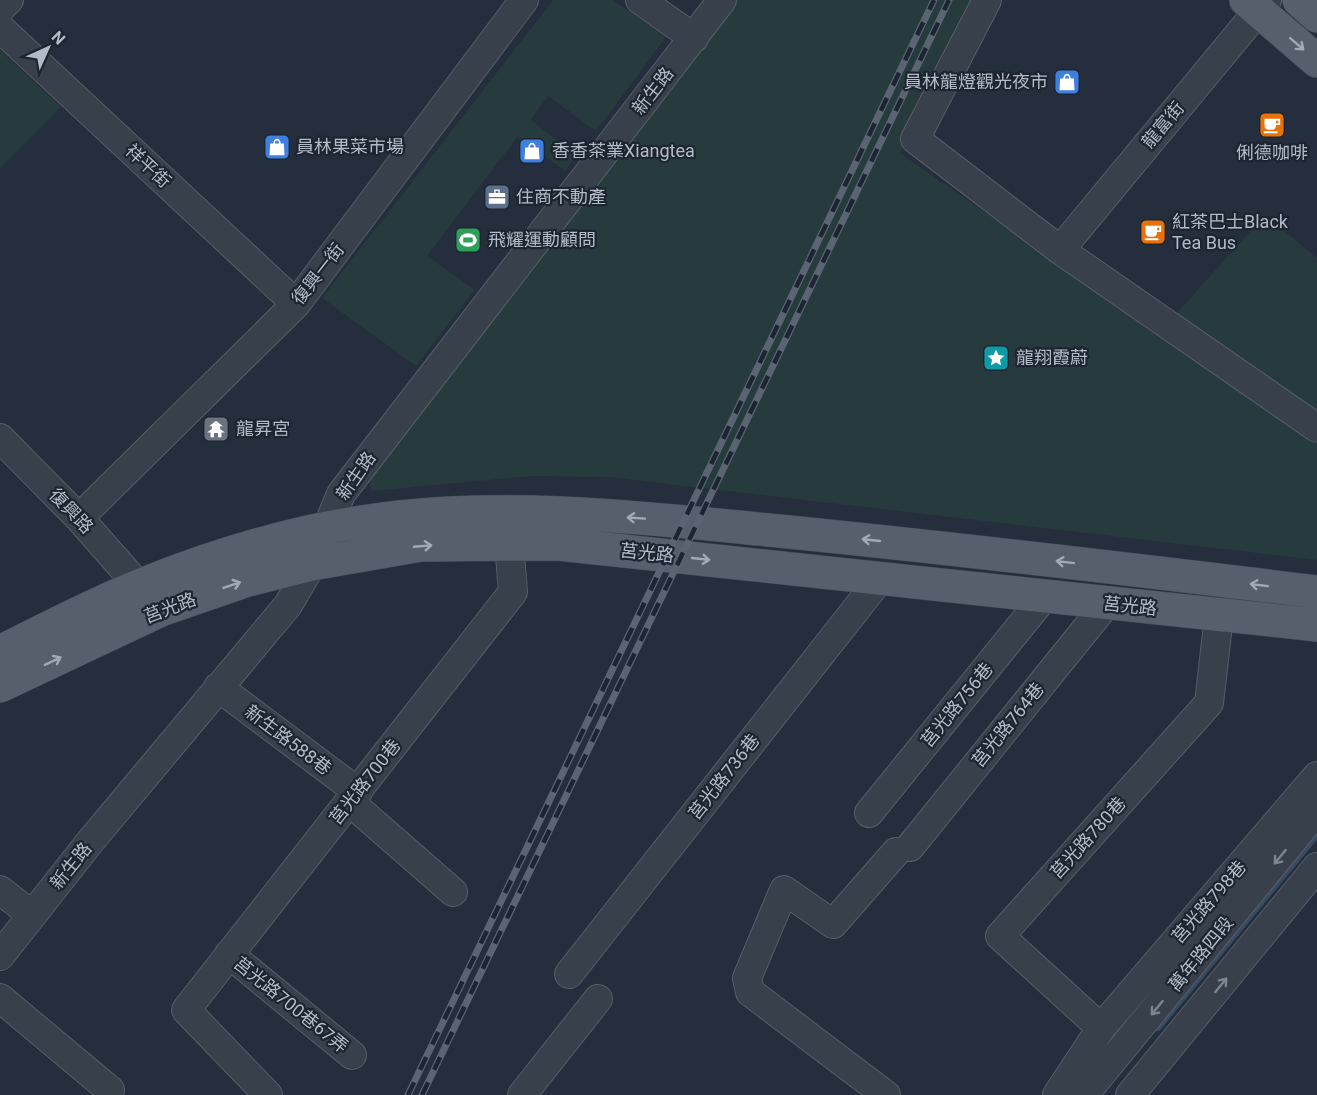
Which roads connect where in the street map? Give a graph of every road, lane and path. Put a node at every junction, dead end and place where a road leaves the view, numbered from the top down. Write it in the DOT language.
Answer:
graph roads {
  1 [pos="9,0"];
  2 [pos="524,0"];
  3 [pos="640,0"];
  4 [pos="722,0"];
  5 [pos="987,0"];
  6 [pos="1299,0"];
  7 [pos="1257,3"];
  8 [pos="0,9"];
  9 [pos="1317,16"];
  10 [pos="0,28"];
  11 [pos="694,38"];
  12 [pos="1317,61"];
  13 [pos="1060,250"];
  14 [pos="296,304"];
  15 [pos="1317,428"];
  16 [pos="0,438"];
  17 [pos="79,518"];
  18 [pos="325,530"];
  19 [pos="509,543"];
  20 [pos="312,564"];
  21 [pos="879,580"];
  22 [pos="139,586"];
  23 [pos="1317,592"];
  24 [pos="1044,597"];
  25 [pos="1107,603"];
  26 [pos="1219,616"];
  27 [pos="1317,626"];
  28 [pos="0,652"];
  29 [pos="0,686"];
  30 [pos="218,687"];
  31 [pos="1317,776"];
  32 [pos="354,797"];
  33 [pos="1317,811"];
  34 [pos="869,813"];
  35 [pos="1317,867"];
  36 [pos="0,890"];
  37 [pos="453,892"];
  38 [pos="32,915"];
  39 [pos="229,954"];
  40 [pos="0,956"];
  41 [pos="569,974"];
  42 [pos="0,998"];
  43 [pos="598,999"];
  44 [pos="1101,1028"];
  45 [pos="352,1055"];
  46 [pos="110,1090"];
  47 [pos="268,1095"];
  48 [pos="522,1095"];
  49 [pos="886,1095"];
  50 [pos="1057,1095"];
  51 [pos="1083,1095"];
  52 [pos="1130,1095"];
  1 -- 8 [label="street"];
  2 -- 14 [label="street, 復興一街"];
  3 -- 11 [label="street"];
  4 -- 11 [label="street, 新生路"];
  5 -- 13 [label="street"];
  6 -- 9 [label="main road"];
  7 -- 12 [label="main road, one-way"];
  7 -- 13 [label="street, 龍富街"];
  10 -- 14 [label="street, 祥平街"];
  11 -- 18 [label="street, 新生路"];
  13 -- 15 [label="street"];
  14 -- 17 [label="street, 復興一街"];
  16 -- 17 [label="street, 復興路"];
  17 -- 22 [label="street, 復興路"];
  18 -- 20 [label="street, 新生路"];
  18 -- 22 [label="main road, 莒光路"];
  23 -- 18 [label="main road, 莒光路, one-way"];
  20 -- 19 [label="main road, 莒光路, one-way"];
  19 -- 21 [label="main road, 莒光路, one-way"];
  19 -- 32 [label="street, 莒光路700巷"];
  29 -- 20 [label="main road, 莒光路, one-way"];
  20 -- 30 [label="street, 新生路"];
  21 -- 24 [label="main road, 莒光路"];
  21 -- 41 [label="street, 莒光路736巷"];
  22 -- 28 [label="main road, 莒光路"];
  24 -- 25 [label="main road, 莒光路"];
  24 -- 34 [label="street, 莒光路756巷"];
  25 -- 26 [label="main road, 莒光路"];
  25 -- 49 [label="street, 莒光路764巷"];
  26 -- 27 [label="main road, 莒光路"];
  26 -- 44 [label="street, 莒光路780巷"];
  30 -- 32 [label="street, 新生路588巷"];
  30 -- 38 [label="street, 新生路"];
  31 -- 44 [label="street, 莒光路798巷"];
  32 -- 37 [label="street, 新生路588巷"];
  32 -- 39 [label="street, 莒光路700巷"];
  33 -- 51 [label="street, 萬年路四段, one-way"];
  52 -- 35 [label="street, 萬年路四段, one-way"];
  36 -- 38 [label="street"];
  38 -- 40 [label="street, 新生路"];
  39 -- 45 [label="street, 莒光路700巷67弄"];
  39 -- 47 [label="street, 莒光路700巷"];
  42 -- 46 [label="street"];
  43 -- 48 [label="street"];
  44 -- 50 [label="street, 莒光路798巷"];
}
